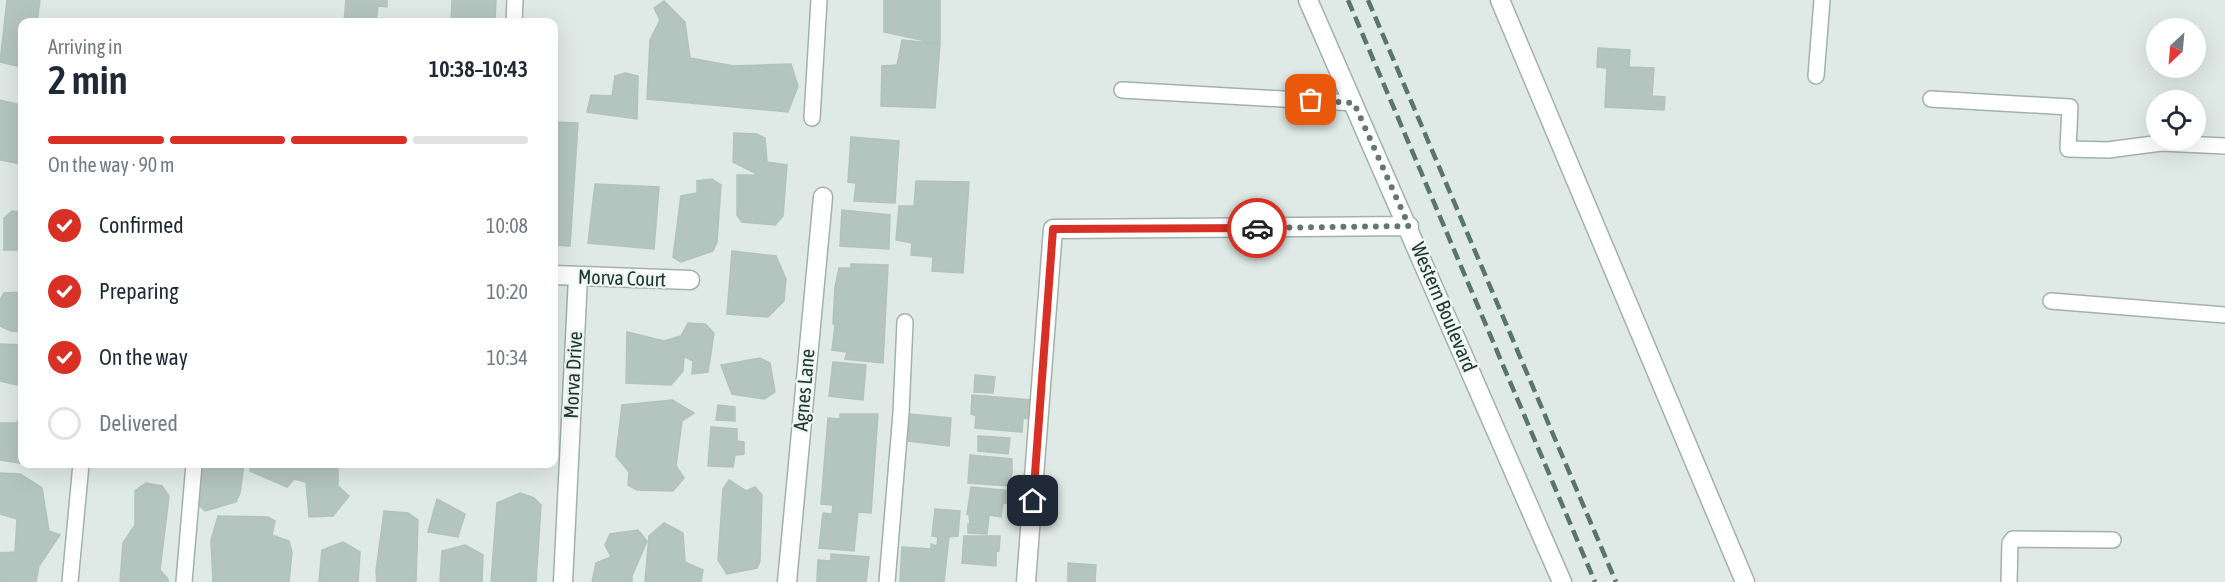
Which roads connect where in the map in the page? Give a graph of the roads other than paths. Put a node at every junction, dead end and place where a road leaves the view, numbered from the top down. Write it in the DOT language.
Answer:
graph roads {
  1 [pos="515,0"];
  2 [pos="819,0"];
  3 [pos="1308,0"];
  4 [pos="1500,0"];
  5 [pos="1822,0"];
  6 [pos="514,18"];
  7 [pos="1816,76"];
  8 [pos="1122,90"];
  9 [pos="1931,99"];
  10 [pos="1354,103"];
  11 [pos="812,118"];
  12 [pos="2225,146"];
  13 [pos="823,197"];
  14 [pos="1409,226"];
  15 [pos="558,275"];
  16 [pos="578,276"];
  17 [pos="690,280"];
  18 [pos="2051,301"];
  19 [pos="2225,315"];
  20 [pos="905,322"];
  21 [pos="81,468"];
  22 [pos="194,468"];
  23 [pos="2114,540"];
  24 [pos="70,582"];
  25 [pos="184,582"];
  26 [pos="563,582"];
  27 [pos="787,582"];
  28 [pos="887,582"];
  29 [pos="1026,582"];
  30 [pos="1562,582"];
  31 [pos="1745,582"];
  32 [pos="2008,582"];
  1 -- 6 [label="lane"];
  2 -- 11 [label="lane"];
  3 -- 10 [label="street, Western Boulevard"];
  4 -- 31 [label="street"];
  5 -- 7 [label="lane"];
  8 -- 10 [label="lane"];
  9 -- 12 [label="lane"];
  10 -- 14 [label="street, Western Boulevard"];
  13 -- 27 [label="street, Agnes Lane"];
  14 -- 29 [label="street"];
  14 -- 30 [label="street, Western Boulevard"];
  15 -- 16 [label="street, Morva Court"];
  16 -- 17 [label="street, Morva Court"];
  16 -- 26 [label="street, Morva Drive"];
  18 -- 19 [label="lane"];
  20 -- 28 [label="lane"];
  21 -- 24 [label="lane"];
  22 -- 25 [label="lane"];
  23 -- 32 [label="lane"];
}
